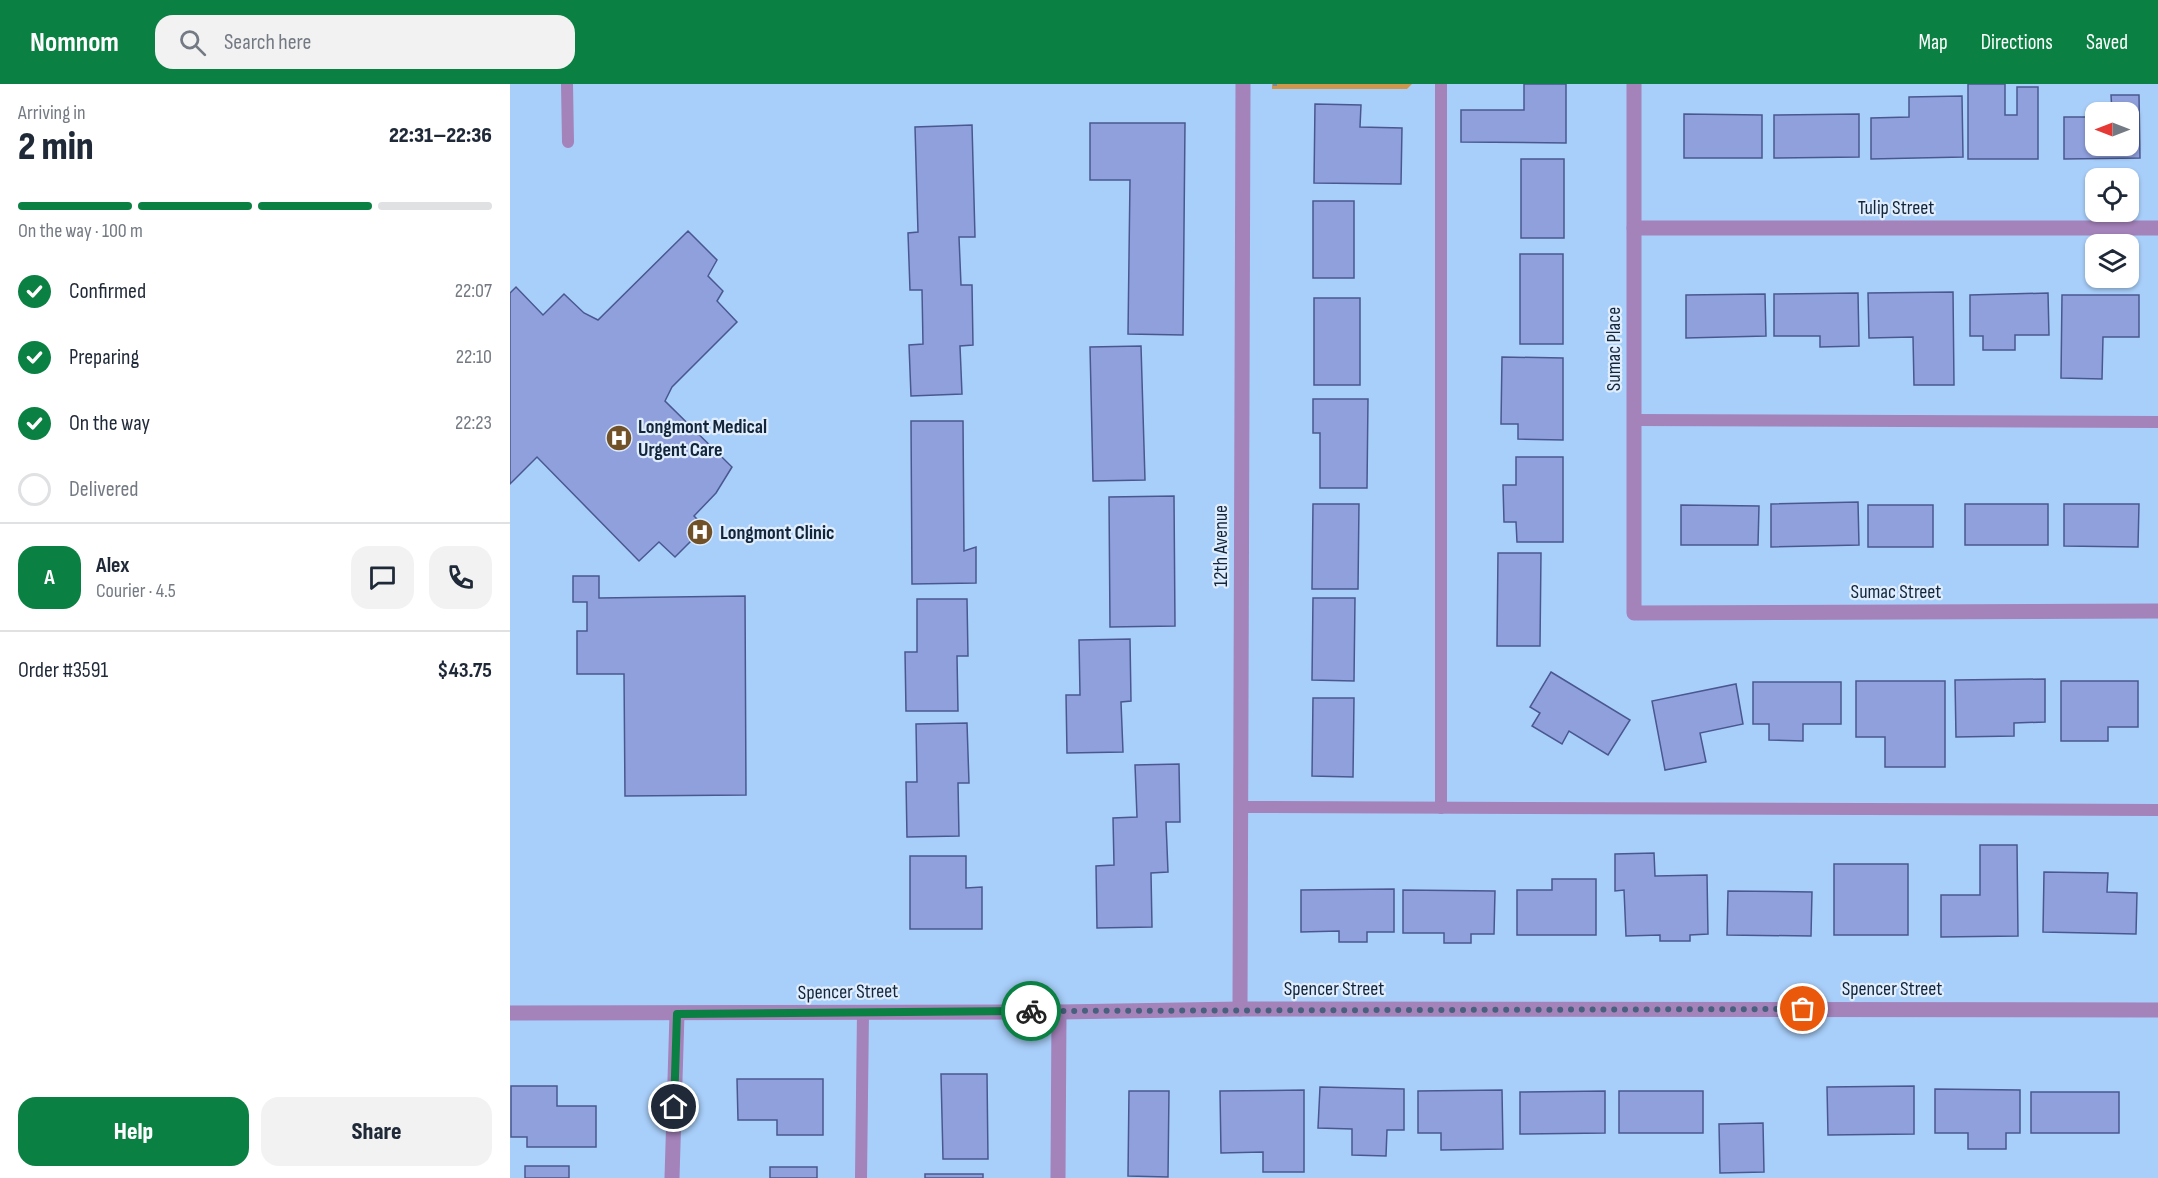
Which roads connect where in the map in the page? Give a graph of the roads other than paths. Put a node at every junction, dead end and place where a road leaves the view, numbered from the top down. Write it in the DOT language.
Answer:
graph roads {
  1 [pos="567,84"];
  2 [pos="1243,84"];
  3 [pos="1441,84"];
  4 [pos="1634,84"];
  5 [pos="568,142"];
  6 [pos="1634,228"];
  7 [pos="2158,228"];
  8 [pos="1634,420"];
  9 [pos="2158,422"];
  10 [pos="2158,611"];
  11 [pos="1634,613"];
  12 [pos="1240,807"];
  13 [pos="1441,808"];
  14 [pos="2158,810"];
  15 [pos="1240,1009"];
  16 [pos="2158,1010"];
  17 [pos="863,1012"];
  18 [pos="1059,1012"];
  19 [pos="510,1013"];
  20 [pos="677,1014"];
  21 [pos="672,1178"];
  22 [pos="861,1178"];
  23 [pos="1058,1178"];
  1 -- 5 [label="lane"];
  2 -- 12 [label="street, 12th Avenue"];
  3 -- 13 [label="lane"];
  4 -- 6 [label="street, Sumac Place"];
  6 -- 7 [label="street, Tulip Street"];
  6 -- 8 [label="street, Sumac Place"];
  8 -- 9 [label="lane"];
  8 -- 11 [label="street, Sumac Place"];
  10 -- 11 [label="street, Sumac Street"];
  12 -- 13 [label="lane"];
  12 -- 15 [label="street, 12th Avenue"];
  13 -- 14 [label="lane"];
  15 -- 16 [label="street, Spencer Street"];
  15 -- 18 [label="street, Spencer Street"];
  17 -- 18 [label="street, Spencer Street"];
  17 -- 20 [label="street, Spencer Street"];
  17 -- 22 [label="lane"];
  18 -- 23 [label="street"];
  19 -- 20 [label="street, Spencer Street"];
  20 -- 21 [label="street"];
}
